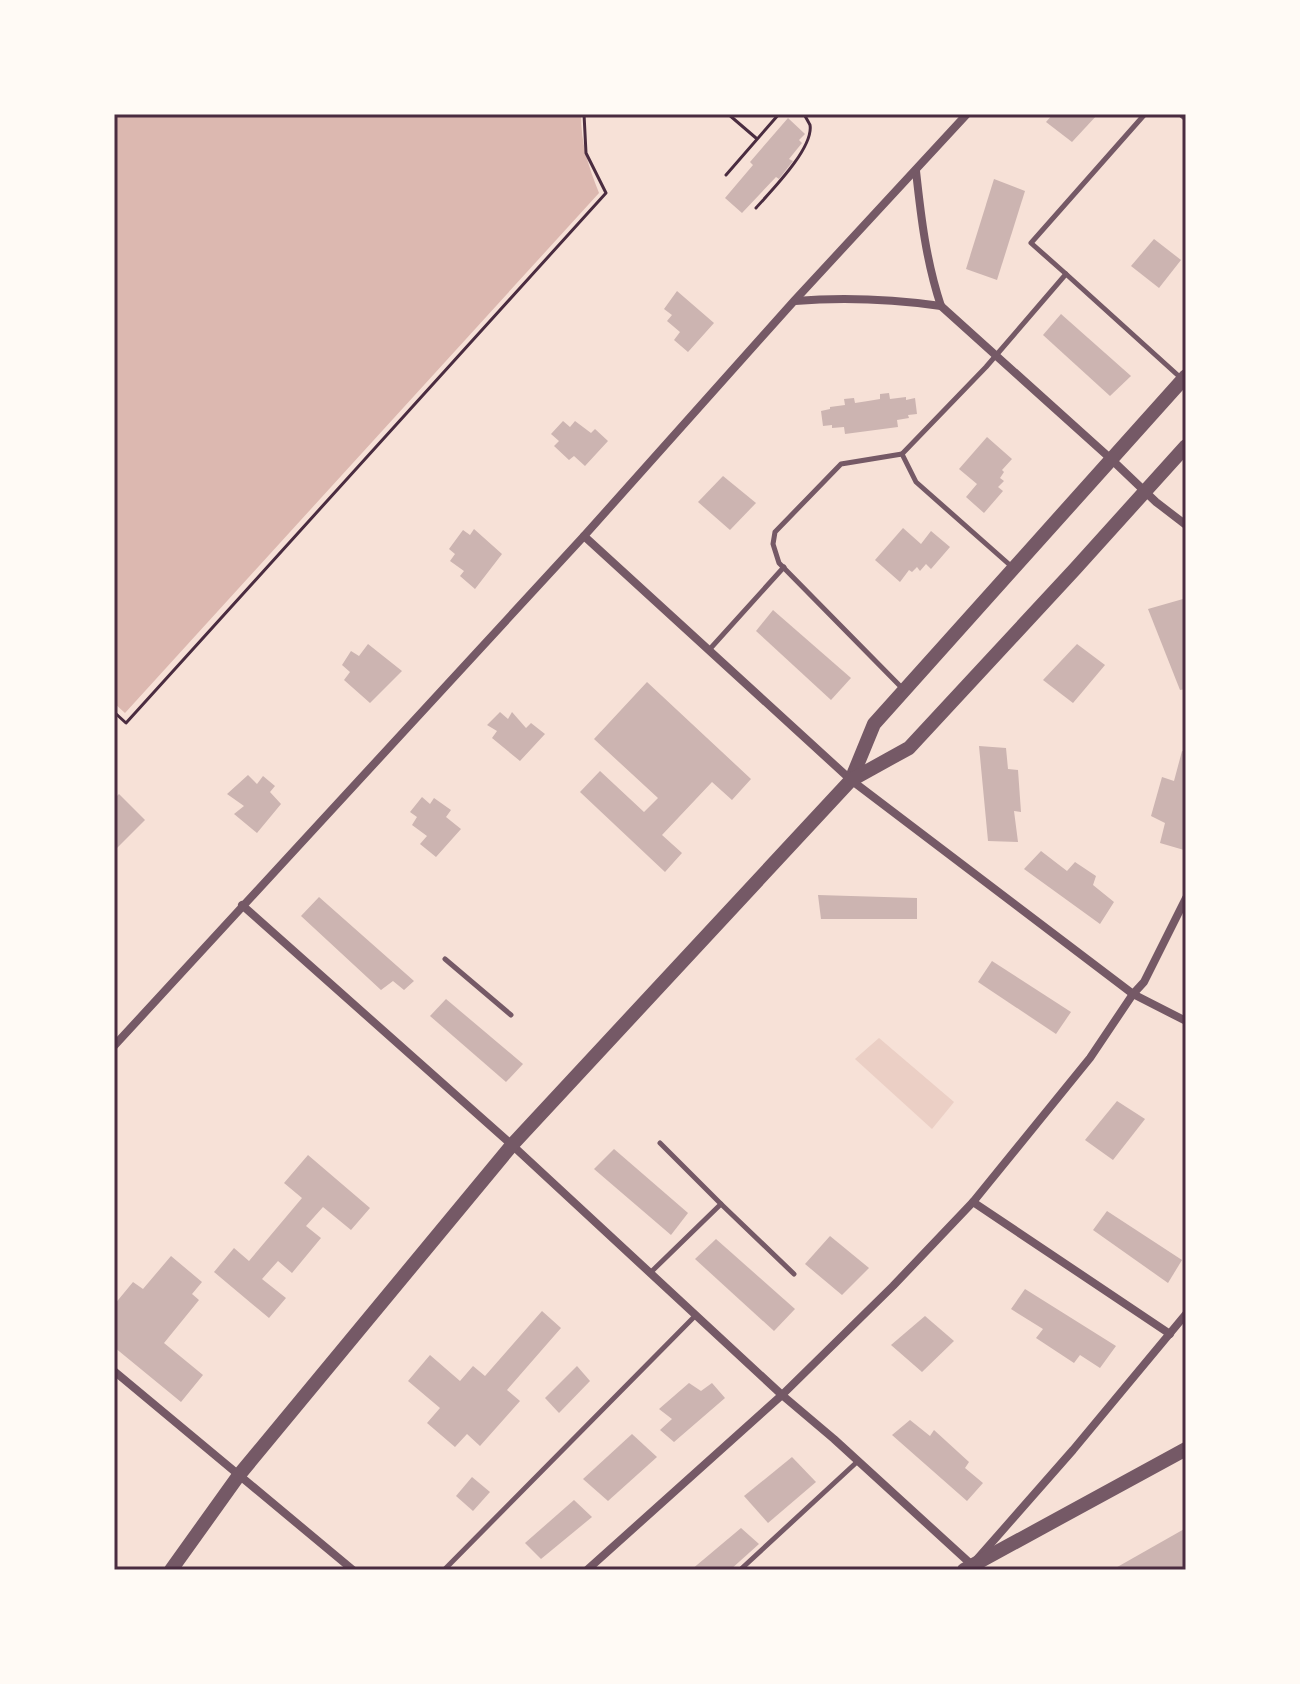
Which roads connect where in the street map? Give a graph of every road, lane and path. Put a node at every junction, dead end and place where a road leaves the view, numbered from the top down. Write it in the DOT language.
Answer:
graph roads {
  1 [pos="584,114"];
  2 [pos="728,114"];
  3 [pos="779,114"];
  4 [pos="804,114"];
  5 [pos="967,114"];
  6 [pos="1145,114"];
  7 [pos="1180,114"];
  8 [pos="1186,119"];
  9 [pos="757,139"];
  10 [pos="916,171"];
  11 [pos="726,175"];
  12 [pos="756,208"];
  13 [pos="1066,274"];
  14 [pos="794,301"];
  15 [pos="941,306"];
  16 [pos="997,355"];
  17 [pos="1185,378"];
  18 [pos="1186,446"];
  19 [pos="902,454"];
  20 [pos="1111,459"];
  21 [pos="1145,491"];
  22 [pos="1186,525"];
  23 [pos="584,536"];
  24 [pos="784,567"];
  25 [pos="1013,568"];
  26 [pos="709,650"];
  27 [pos="904,690"];
  28 [pos="114,712"];
  29 [pos="851,780"];
  30 [pos="1186,898"];
  31 [pos="242,905"];
  32 [pos="445,959"];
  33 [pos="1133,994"];
  34 [pos="511,1015"];
  35 [pos="1186,1021"];
  36 [pos="114,1046"];
  37 [pos="660,1143"];
  38 [pos="512,1145"];
  39 [pos="973,1202"];
  40 [pos="721,1204"];
  41 [pos="650,1273"];
  42 [pos="794,1274"];
  43 [pos="1186,1314"];
  44 [pos="696,1315"];
  45 [pos="1170,1334"];
  46 [pos="114,1371"];
  47 [pos="782,1395"];
  48 [pos="1186,1449"];
  49 [pos="858,1461"];
  50 [pos="239,1475"];
  51 [pos="968,1568"];
  52 [pos="171,1570"];
  53 [pos="353,1570"];
  54 [pos="444,1570"];
  55 [pos="587,1570"];
  56 [pos="740,1570"];
  1 -- 28 [label="path"];
  2 -- 9 [label="path"];
  3 -- 9 [label="path"];
  4 -- 12 [label="path"];
  5 -- 10 [label="street"];
  6 -- 13 [label="lane"];
  7 -- 8 [label="lane"];
  9 -- 11 [label="path"];
  10 -- 14 [label="street"];
  10 -- 15 [label="street"];
  13 -- 16 [label="lane"];
  13 -- 17 [label="lane"];
  14 -- 15 [label="street"];
  14 -- 23 [label="street"];
  15 -- 16 [label="street"];
  16 -- 19 [label="lane"];
  16 -- 20 [label="street"];
  17 -- 20 [label="street"];
  18 -- 21 [label="street"];
  19 -- 24 [label="lane"];
  19 -- 25 [label="lane"];
  20 -- 21 [label="street"];
  20 -- 25 [label="street"];
  21 -- 22 [label="street"];
  21 -- 29 [label="street"];
  23 -- 26 [label="street"];
  23 -- 31 [label="street"];
  24 -- 26 [label="lane"];
  24 -- 27 [label="lane"];
  25 -- 27 [label="street"];
  26 -- 29 [label="street"];
  27 -- 29 [label="street"];
  29 -- 33 [label="street"];
  29 -- 38 [label="street"];
  30 -- 33 [label="street"];
  31 -- 36 [label="street"];
  31 -- 38 [label="street"];
  32 -- 34 [label="lane"];
  33 -- 35 [label="street"];
  33 -- 39 [label="street"];
  37 -- 40 [label="lane"];
  38 -- 41 [label="street"];
  38 -- 50 [label="street"];
  39 -- 45 [label="street"];
  39 -- 47 [label="street"];
  40 -- 41 [label="lane"];
  40 -- 42 [label="lane"];
  41 -- 44 [label="street"];
  43 -- 45 [label="street"];
  44 -- 47 [label="street"];
  44 -- 54 [label="lane"];
  45 -- 51 [label="street"];
  46 -- 50 [label="street"];
  47 -- 49 [label="street"];
  47 -- 55 [label="street"];
  48 -- 51 [label="street"];
  49 -- 51 [label="street"];
  49 -- 56 [label="lane"];
  50 -- 52 [label="street"];
  50 -- 53 [label="street"];
}
